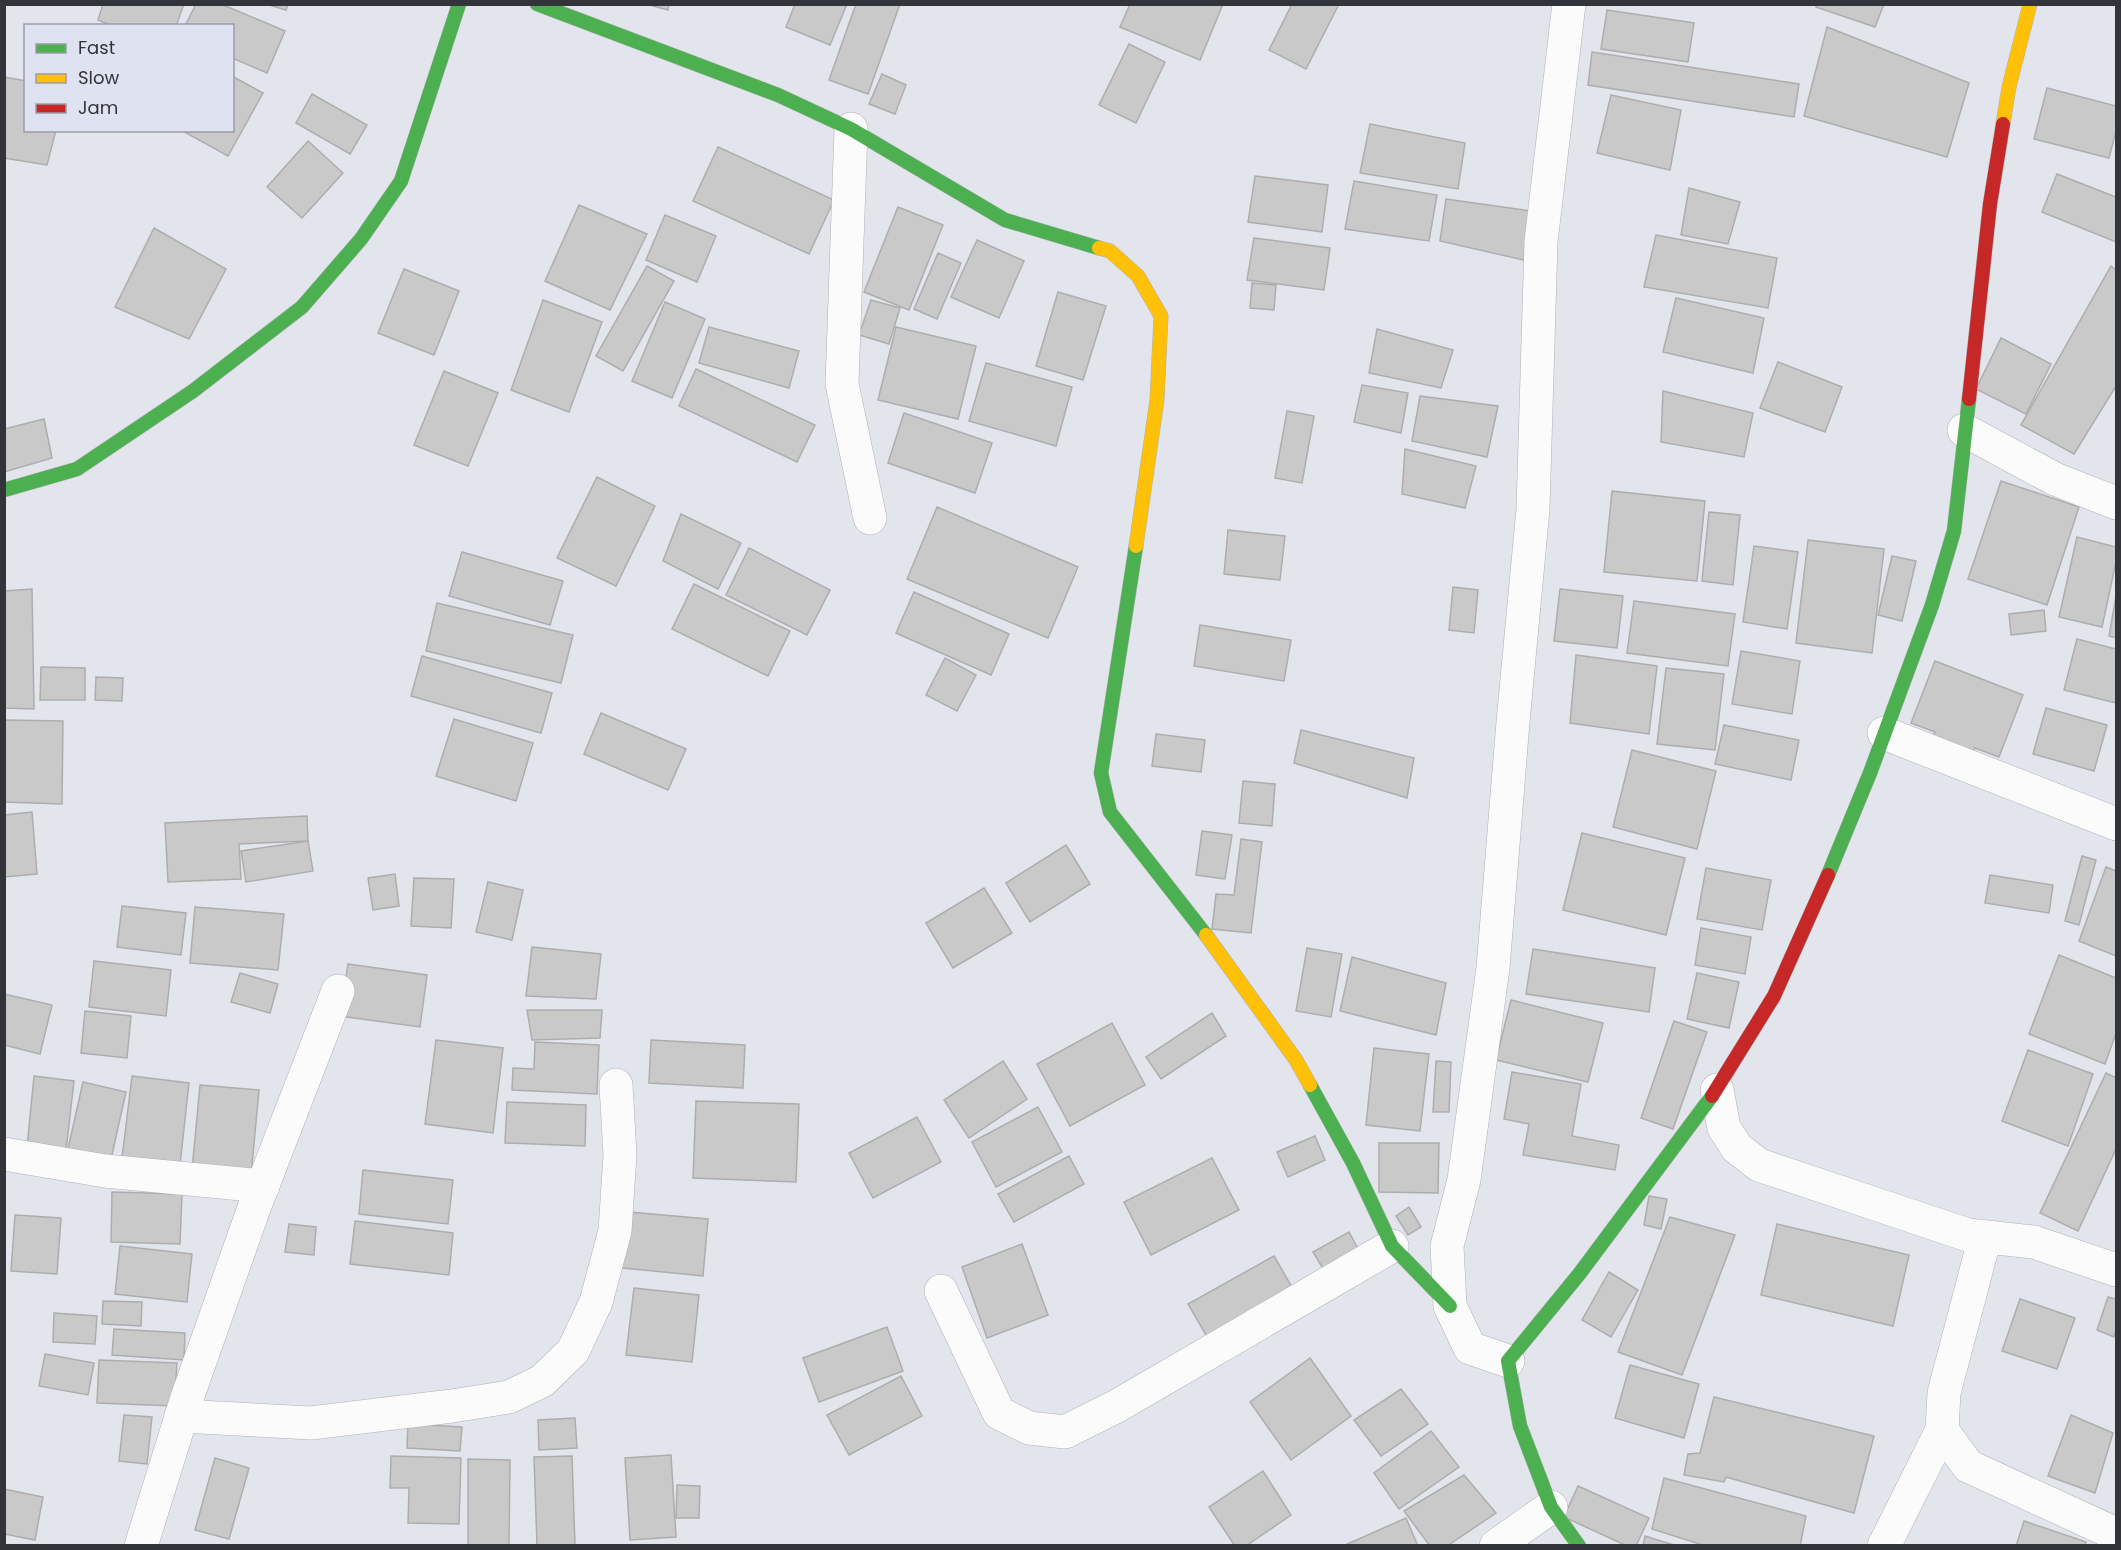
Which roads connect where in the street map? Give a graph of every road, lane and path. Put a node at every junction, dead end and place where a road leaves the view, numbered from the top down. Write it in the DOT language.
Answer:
graph roads {
  1 [pos="459,4"];
  2 [pos="537,4"];
  3 [pos="1569,4"];
  4 [pos="2030,4"];
  5 [pos="851,129"];
  6 [pos="1964,430"];
  7 [pos="4,490"];
  8 [pos="2116,503"];
  9 [pos="870,518"];
  10 [pos="1884,733"];
  11 [pos="2116,824"];
  12 [pos="338,991"];
  13 [pos="615,1085"];
  14 [pos="1718,1090"];
  15 [pos="4,1154"];
  16 [pos="263,1185"];
  17 [pos="1986,1237"];
  18 [pos="1392,1246"];
  19 [pos="2116,1270"];
  20 [pos="941,1291"];
  21 [pos="1450,1306"];
  22 [pos="1508,1361"];
  23 [pos="181,1416"];
  24 [pos="1942,1430"];
  25 [pos="1551,1507"];
  26 [pos="2116,1534"];
  27 [pos="141,1545"];
  28 [pos="1496,1545"];
  29 [pos="1579,1545"];
  30 [pos="1884,1545"];
  1 -- 7 [label="street"];
  2 -- 5 [label="street"];
  3 -- 21 [label="street"];
  4 -- 6 [label="street"];
  5 -- 9 [label="street"];
  5 -- 18 [label="street"];
  6 -- 8 [label="street"];
  6 -- 10 [label="street"];
  10 -- 11 [label="street"];
  10 -- 14 [label="street"];
  12 -- 16 [label="street"];
  13 -- 23 [label="street"];
  14 -- 17 [label="street"];
  14 -- 22 [label="street"];
  15 -- 16 [label="street"];
  16 -- 23 [label="street"];
  17 -- 19 [label="street"];
  17 -- 24 [label="street"];
  18 -- 20 [label="street"];
  18 -- 21 [label="street"];
  21 -- 22 [label="street"];
  22 -- 25 [label="street"];
  23 -- 27 [label="street"];
  24 -- 26 [label="street"];
  24 -- 30 [label="street"];
  25 -- 28 [label="street"];
  25 -- 29 [label="street"];
}
